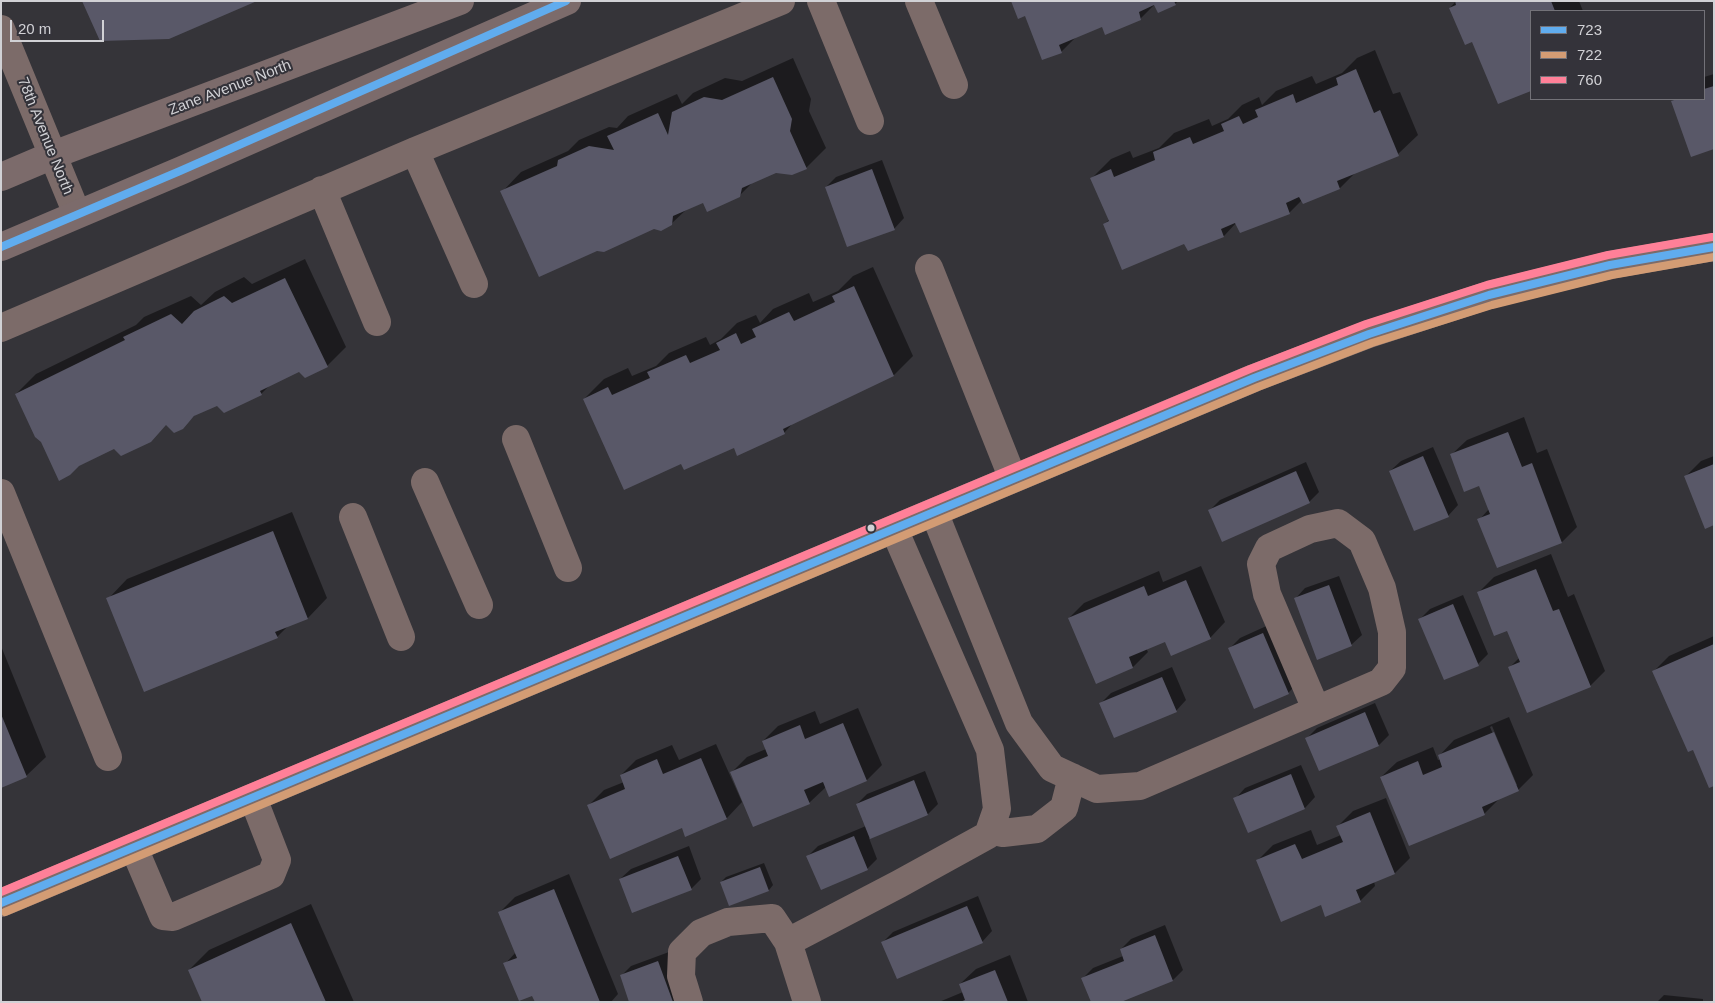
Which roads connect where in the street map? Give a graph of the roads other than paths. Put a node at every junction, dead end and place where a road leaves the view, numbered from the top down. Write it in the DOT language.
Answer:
graph roads {
  1 [pos="460,1"];
  2 [pos="567,1"];
  3 [pos="781,1"];
  4 [pos="821,1"];
  5 [pos="919,1"];
  6 [pos="1,29"];
  7 [pos="954,84"];
  8 [pos="870,121"];
  9 [pos="415,151"];
  10 [pos="52,155"];
  11 [pos="1,177"];
  12 [pos="322,190"];
  13 [pos="77,214"];
  14 [pos="1,247"];
  15 [pos="1714,247"];
  16 [pos="929,268"];
  17 [pos="474,284"];
  18 [pos="377,322"];
  19 [pos="1,328"];
  20 [pos="516,439"];
  21 [pos="1013,479"];
  22 [pos="425,482"];
  23 [pos="1,492"];
  24 [pos="934,512"];
  25 [pos="352,517"];
  26 [pos="894,529"];
  27 [pos="568,568"];
  28 [pos="479,605"];
  29 [pos="401,637"];
  30 [pos="1316,710"];
  31 [pos="108,757"];
  32 [pos="1072,777"];
  33 [pos="253,798"];
  34 [pos="990,830"];
  35 [pos="134,848"];
  36 [pos="1,903"];
  37 [pos="788,942"];
  38 [pos="689,1002"];
  39 [pos="807,1002"];
  1 -- 10 [label="main road, Zane Avenue North"];
  2 -- 13 [label="main road"];
  3 -- 9 [label="street"];
  4 -- 8 [label="street"];
  5 -- 7 [label="street"];
  6 -- 10 [label="street, 78th Avenue North"];
  9 -- 12 [label="street"];
  9 -- 17 [label="street"];
  10 -- 11 [label="main road, Zane Avenue North"];
  10 -- 13 [label="street, 78th Avenue North"];
  12 -- 18 [label="street"];
  12 -- 19 [label="street"];
  13 -- 14 [label="main road"];
  15 -- 21 [label="street"];
  16 -- 21 [label="street"];
  20 -- 27 [label="street"];
  21 -- 24 [label="street"];
  22 -- 28 [label="street"];
  23 -- 31 [label="street"];
  24 -- 26 [label="street"];
  24 -- 32 [label="street"];
  25 -- 29 [label="street"];
  26 -- 33 [label="street"];
  26 -- 34 [label="street"];
  30 -- 30 [label="street"];
  30 -- 32 [label="street"];
  32 -- 34 [label="street"];
  33 -- 35 [label="street"];
  33 -- 35 [label="street"];
  34 -- 37 [label="street"];
  35 -- 36 [label="street"];
  37 -- 38 [label="street"];
  37 -- 39 [label="street"];
}
